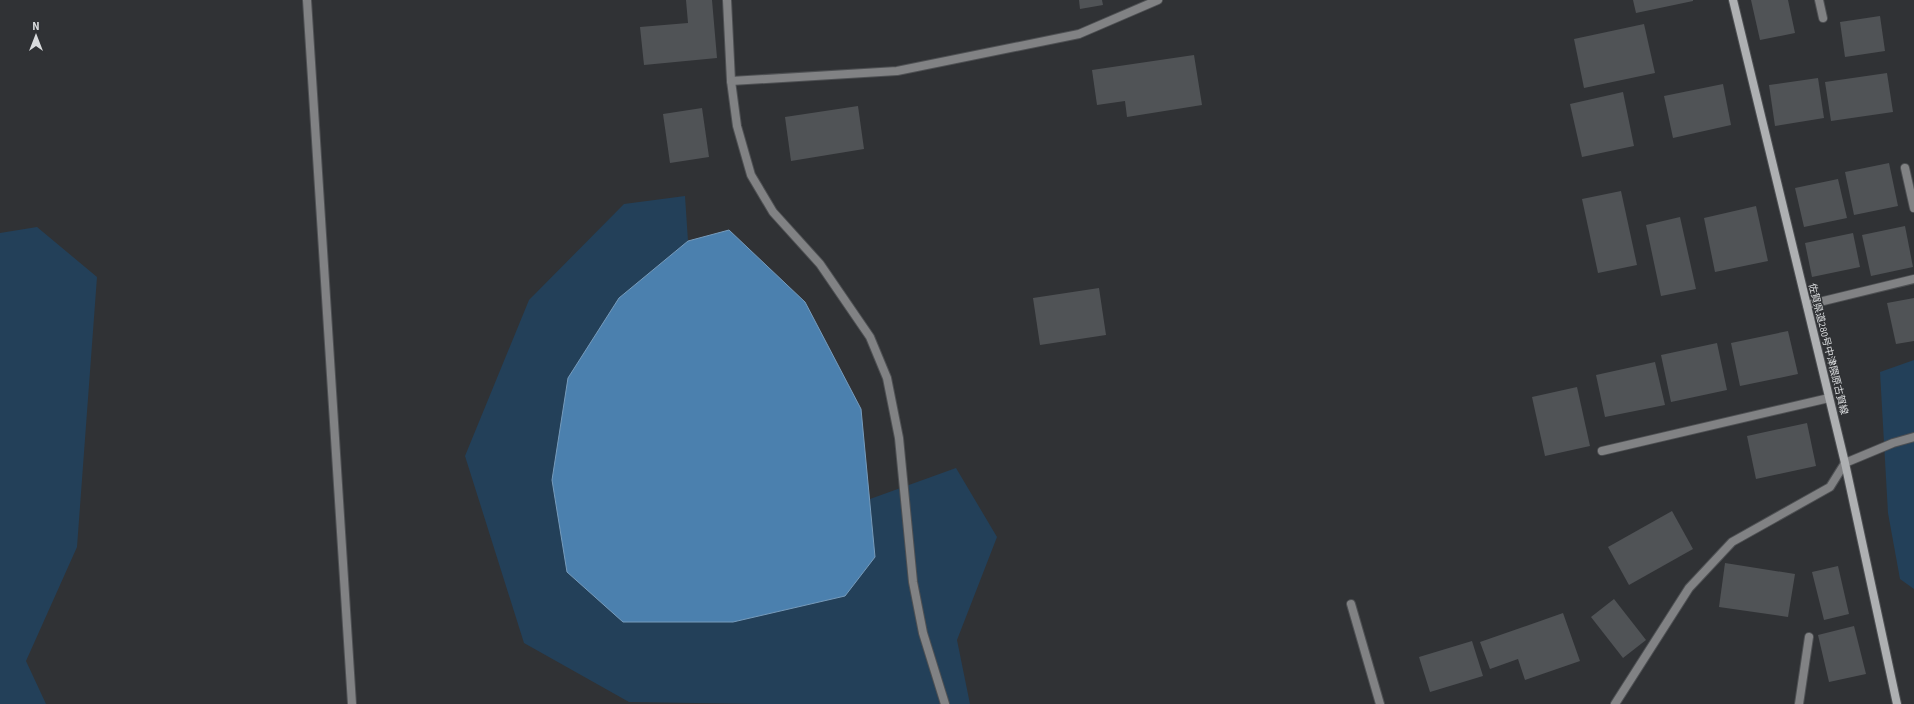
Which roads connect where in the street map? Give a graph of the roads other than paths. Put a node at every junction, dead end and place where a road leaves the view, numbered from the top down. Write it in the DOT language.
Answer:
graph roads {
  1 [pos="307,0"];
  2 [pos="727,0"];
  3 [pos="1158,0"];
  4 [pos="1733,0"];
  5 [pos="1819,0"];
  6 [pos="1823,18"];
  7 [pos="731,81"];
  8 [pos="1905,168"];
  9 [pos="1914,208"];
  10 [pos="1914,279"];
  11 [pos="1806,305"];
  12 [pos="1829,398"];
  13 [pos="1914,437"];
  14 [pos="1602,451"];
  15 [pos="1845,463"];
  16 [pos="1351,604"];
  17 [pos="1809,637"];
  18 [pos="352,704"];
  19 [pos="945,704"];
  20 [pos="1380,704"];
  21 [pos="1615,704"];
  22 [pos="1799,704"];
  23 [pos="1897,704"];
  1 -- 18 [label="street"];
  2 -- 7 [label="street"];
  3 -- 7 [label="street"];
  4 -- 11 [label="main road, 佐賀県道280号中津隈原古賀線"];
  5 -- 6 [label="street"];
  7 -- 19 [label="street"];
  8 -- 9 [label="street"];
  10 -- 11 [label="street"];
  11 -- 12 [label="main road, 佐賀県道280号中津隈原古賀線"];
  12 -- 14 [label="street"];
  12 -- 15 [label="main road, 佐賀県道280号中津隈原古賀線"];
  13 -- 15 [label="street"];
  15 -- 21 [label="street"];
  15 -- 23 [label="main road, 佐賀県道280号中津隈原古賀線"];
  16 -- 20 [label="street"];
  17 -- 22 [label="street"];
}
